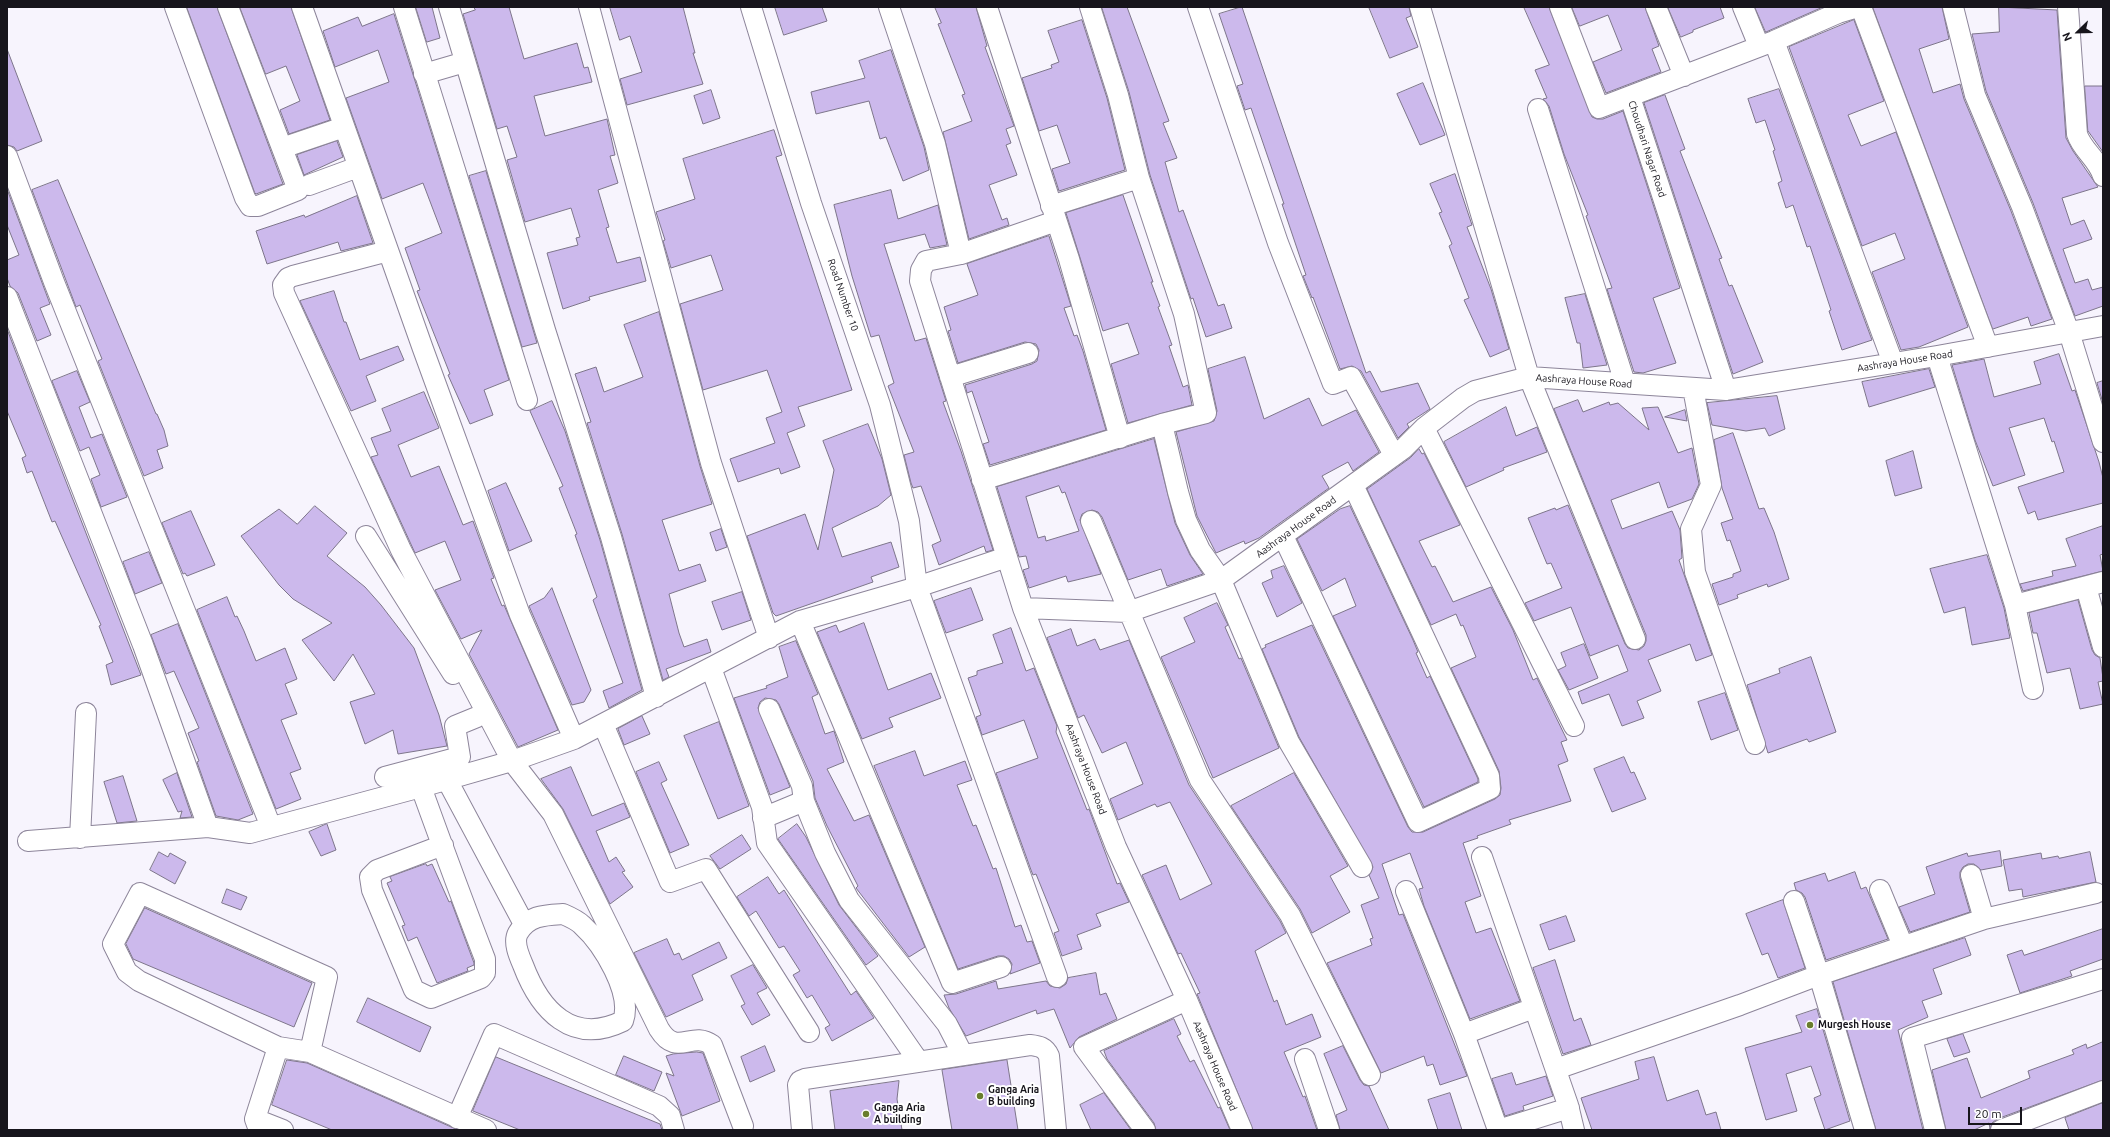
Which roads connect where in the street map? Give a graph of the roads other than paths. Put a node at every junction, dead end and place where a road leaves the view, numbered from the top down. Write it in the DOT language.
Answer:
graph roads {
  1 [pos="176,7"];
  2 [pos="228,7"];
  3 [pos="302,7"];
  4 [pos="404,7"];
  5 [pos="449,7"];
  6 [pos="589,7"];
  7 [pos="751,7"];
  8 [pos="889,7"];
  9 [pos="987,7"];
  10 [pos="1090,7"];
  11 [pos="1198,7"];
  12 [pos="1420,7"];
  13 [pos="1560,7"];
  14 [pos="1656,7"];
  15 [pos="1743,7"];
  16 [pos="1859,7"];
  17 [pos="1953,7"];
  18 [pos="2068,7"];
  19 [pos="1837,10"];
  20 [pos="1766,44"];
  21 [pos="465,62"];
  22 [pos="424,74"];
  23 [pos="1684,76"];
  24 [pos="1630,96"];
  25 [pos="1538,109"];
  26 [pos="344,127"];
  27 [pos="282,148"];
  28 [pos="7,156"];
  29 [pos="358,166"];
  30 [pos="2103,176"];
  31 [pos="1139,178"];
  32 [pos="309,185"];
  33 [pos="1053,213"];
  34 [pos="388,251"];
  35 [pos="961,254"];
  36 [pos="7,297"];
  37 [pos="2103,326"];
  38 [pos="2069,332"];
  39 [pos="1988,347"];
  40 [pos="1028,353"];
  41 [pos="1938,356"];
  42 [pos="1894,363"];
  43 [pos="950,377"];
  44 [pos="1529,377"];
  45 [pos="1625,384"];
  46 [pos="1693,388"];
  47 [pos="1726,390"];
  48 [pos="527,400"];
  49 [pos="1162,424"];
  50 [pos="1424,428"];
  51 [pos="1120,438"];
  52 [pos="2103,442"];
  53 [pos="1394,455"];
  54 [pos="982,480"];
  55 [pos="1353,485"];
  56 [pos="1091,521"];
  57 [pos="366,536"];
  58 [pos="1283,536"];
  59 [pos="1007,557"];
  60 [pos="1220,580"];
  61 [pos="2094,585"];
  62 [pos="917,587"];
  63 [pos="2016,605"];
  64 [pos="1023,608"];
  65 [pos="1128,612"];
  66 [pos="800,621"];
  67 [pos="769,638"];
  68 [pos="1635,639"];
  69 [pos="2103,647"];
  70 [pos="711,668"];
  71 [pos="2033,689"];
  72 [pos="656,697"];
  73 [pos="769,709"];
  74 [pos="86,713"];
  75 [pos="477,717"];
  76 [pos="603,724"];
  77 [pos="1574,726"];
  78 [pos="574,739"];
  79 [pos="1756,744"];
  80 [pos="506,763"];
  81 [pos="385,777"];
  82 [pos="447,780"];
  83 [pos="421,787"];
  84 [pos="804,801"];
  85 [pos="763,818"];
  86 [pos="271,827"];
  87 [pos="208,828"];
  88 [pos="80,838"];
  89 [pos="28,840"];
  90 [pos="443,845"];
  91 [pos="1482,857"];
  92 [pos="1362,867"];
  93 [pos="1972,875"];
  94 [pos="1880,890"];
  95 [pos="1406,891"];
  96 [pos="2096,893"];
  97 [pos="1794,901"];
  98 [pos="1984,919"];
  99 [pos="524,924"];
  100 [pos="1903,946"];
  101 [pos="1001,967"];
  102 [pos="1819,975"];
  103 [pos="1057,977"];
  104 [pos="2103,979"];
  105 [pos="1187,1000"];
  106 [pos="1534,1008"];
  107 [pos="809,1032"];
  108 [pos="1464,1034"];
  109 [pos="278,1047"];
  110 [pos="310,1052"];
  111 [pos="963,1055"];
  112 [pos="1305,1059"];
  113 [pos="919,1062"];
  114 [pos="1556,1069"];
  115 [pos="1370,1075"];
  116 [pos="2103,1091"];
  117 [pos="1569,1108"];
  118 [pos="457,1118"];
  119 [pos="257,1124"];
  120 [pos="743,1126"];
  121 [pos="480,1129"];
  122 [pos="283,1130"];
  123 [pos="674,1130"];
  124 [pos="802,1130"];
  125 [pos="1056,1130"];
  126 [pos="1145,1130"];
  127 [pos="1242,1130"];
  128 [pos="1329,1130"];
  129 [pos="1574,1130"];
  130 [pos="1865,1130"];
  131 [pos="1935,1130"];
  132 [pos="2001,1130"];
  1 -- 27 [label="street"];
  2 -- 27 [label="street"];
  3 -- 26 [label="street"];
  4 -- 22 [label="street"];
  5 -- 21 [label="street"];
  6 -- 67 [label="street"];
  7 -- 62 [label="street, Road Number 10"];
  8 -- 35 [label="street"];
  9 -- 33 [label="street"];
  10 -- 31 [label="street"];
  11 -- 53 [label="street"];
  12 -- 44 [label="street"];
  13 -- 24 [label="street"];
  14 -- 23 [label="street"];
  15 -- 20 [label="street"];
  16 -- 19 [label="street, Choudhari Nagar Road"];
  16 -- 39 [label="street"];
  17 -- 38 [label="street"];
  18 -- 30 [label="street"];
  19 -- 20 [label="street, Choudhari Nagar Road"];
  20 -- 23 [label="street, Choudhari Nagar Road"];
  20 -- 42 [label="street"];
  21 -- 22 [label="street"];
  21 -- 72 [label="street"];
  22 -- 48 [label="street"];
  23 -- 24 [label="street, Choudhari Nagar Road"];
  24 -- 47 [label="street, Choudhari Nagar Road"];
  25 -- 45 [label="street"];
  26 -- 27 [label="street"];
  26 -- 29 [label="street"];
  28 -- 86 [label="street"];
  29 -- 32 [label="street"];
  29 -- 34 [label="street"];
  31 -- 33 [label="street"];
  31 -- 49 [label="street"];
  33 -- 35 [label="street"];
  33 -- 51 [label="street"];
  34 -- 78 [label="street"];
  34 -- 80 [label="street"];
  35 -- 43 [label="street"];
  36 -- 87 [label="street"];
  37 -- 38 [label="street, Aashraya House Road"];
  38 -- 39 [label="street, Aashraya House Road"];
  38 -- 52 [label="street"];
  39 -- 41 [label="street, Aashraya House Road"];
  40 -- 43 [label="street"];
  41 -- 42 [label="street, Aashraya House Road"];
  41 -- 63 [label="street"];
  42 -- 47 [label="street, Aashraya House Road"];
  43 -- 54 [label="street"];
  44 -- 45 [label="street, Aashraya House Road"];
  44 -- 50 [label="street, Aashraya House Road"];
  44 -- 68 [label="street"];
  45 -- 46 [label="street, Aashraya House Road"];
  46 -- 47 [label="street, Aashraya House Road"];
  46 -- 79 [label="street"];
  49 -- 51 [label="street"];
  49 -- 60 [label="street"];
  50 -- 53 [label="street, Aashraya House Road"];
  50 -- 77 [label="street"];
  51 -- 54 [label="street"];
  53 -- 55 [label="street, Aashraya House Road"];
  54 -- 59 [label="street"];
  55 -- 58 [label="street, Aashraya House Road"];
  55 -- 58 [label="street"];
  56 -- 65 [label="street"];
  57 -- 75 [label="street"];
  58 -- 60 [label="street, Aashraya House Road"];
  59 -- 62 [label="street"];
  59 -- 64 [label="street"];
  60 -- 65 [label="street, Aashraya House Road"];
  60 -- 92 [label="street"];
  61 -- 63 [label="street"];
  61 -- 69 [label="street"];
  62 -- 66 [label="street"];
  62 -- 103 [label="street, Road Number 10"];
  63 -- 71 [label="street"];
  64 -- 65 [label="street, Aashraya House Road"];
  64 -- 105 [label="street, Aashraya House Road"];
  65 -- 115 [label="street"];
  66 -- 67 [label="street"];
  66 -- 101 [label="street"];
  67 -- 70 [label="street"];
  70 -- 72 [label="street"];
  70 -- 85 [label="street"];
  72 -- 76 [label="street"];
  73 -- 84 [label="street"];
  74 -- 88 [label="street"];
  75 -- 80 [label="street"];
  75 -- 81 [label="street"];
  76 -- 78 [label="street"];
  76 -- 107 [label="street"];
  78 -- 80 [label="street"];
  80 -- 82 [label="street"];
  80 -- 120 [label="street"];
  82 -- 83 [label="street"];
  82 -- 99 [label="street"];
  83 -- 86 [label="street"];
  83 -- 90 [label="street"];
  84 -- 85 [label="street"];
  84 -- 111 [label="street"];
  85 -- 113 [label="street"];
  86 -- 87 [label="street"];
  87 -- 88 [label="street"];
  88 -- 89 [label="street"];
  90 -- 90 [label="street"];
  91 -- 106 [label="street"];
  93 -- 98 [label="street"];
  94 -- 100 [label="street"];
  95 -- 108 [label="street"];
  96 -- 98 [label="street"];
  97 -- 102 [label="street"];
  98 -- 100 [label="street"];
  99 -- 99 [label="street"];
  100 -- 102 [label="street"];
  102 -- 114 [label="street"];
  102 -- 130 [label="street"];
  104 -- 131 [label="street"];
  105 -- 126 [label="street"];
  105 -- 127 [label="street, Aashraya House Road"];
  106 -- 108 [label="street"];
  106 -- 114 [label="street"];
  108 -- 117 [label="street"];
  109 -- 110 [label="street"];
  109 -- 110 [label="street"];
  109 -- 119 [label="street"];
  110 -- 118 [label="street"];
  111 -- 113 [label="street"];
  111 -- 125 [label="street"];
  112 -- 128 [label="street"];
  113 -- 124 [label="street"];
  114 -- 117 [label="street"];
  116 -- 132 [label="street"];
  117 -- 129 [label="street"];
  118 -- 121 [label="street"];
  118 -- 123 [label="street"];
  119 -- 122 [label="street"];
}
